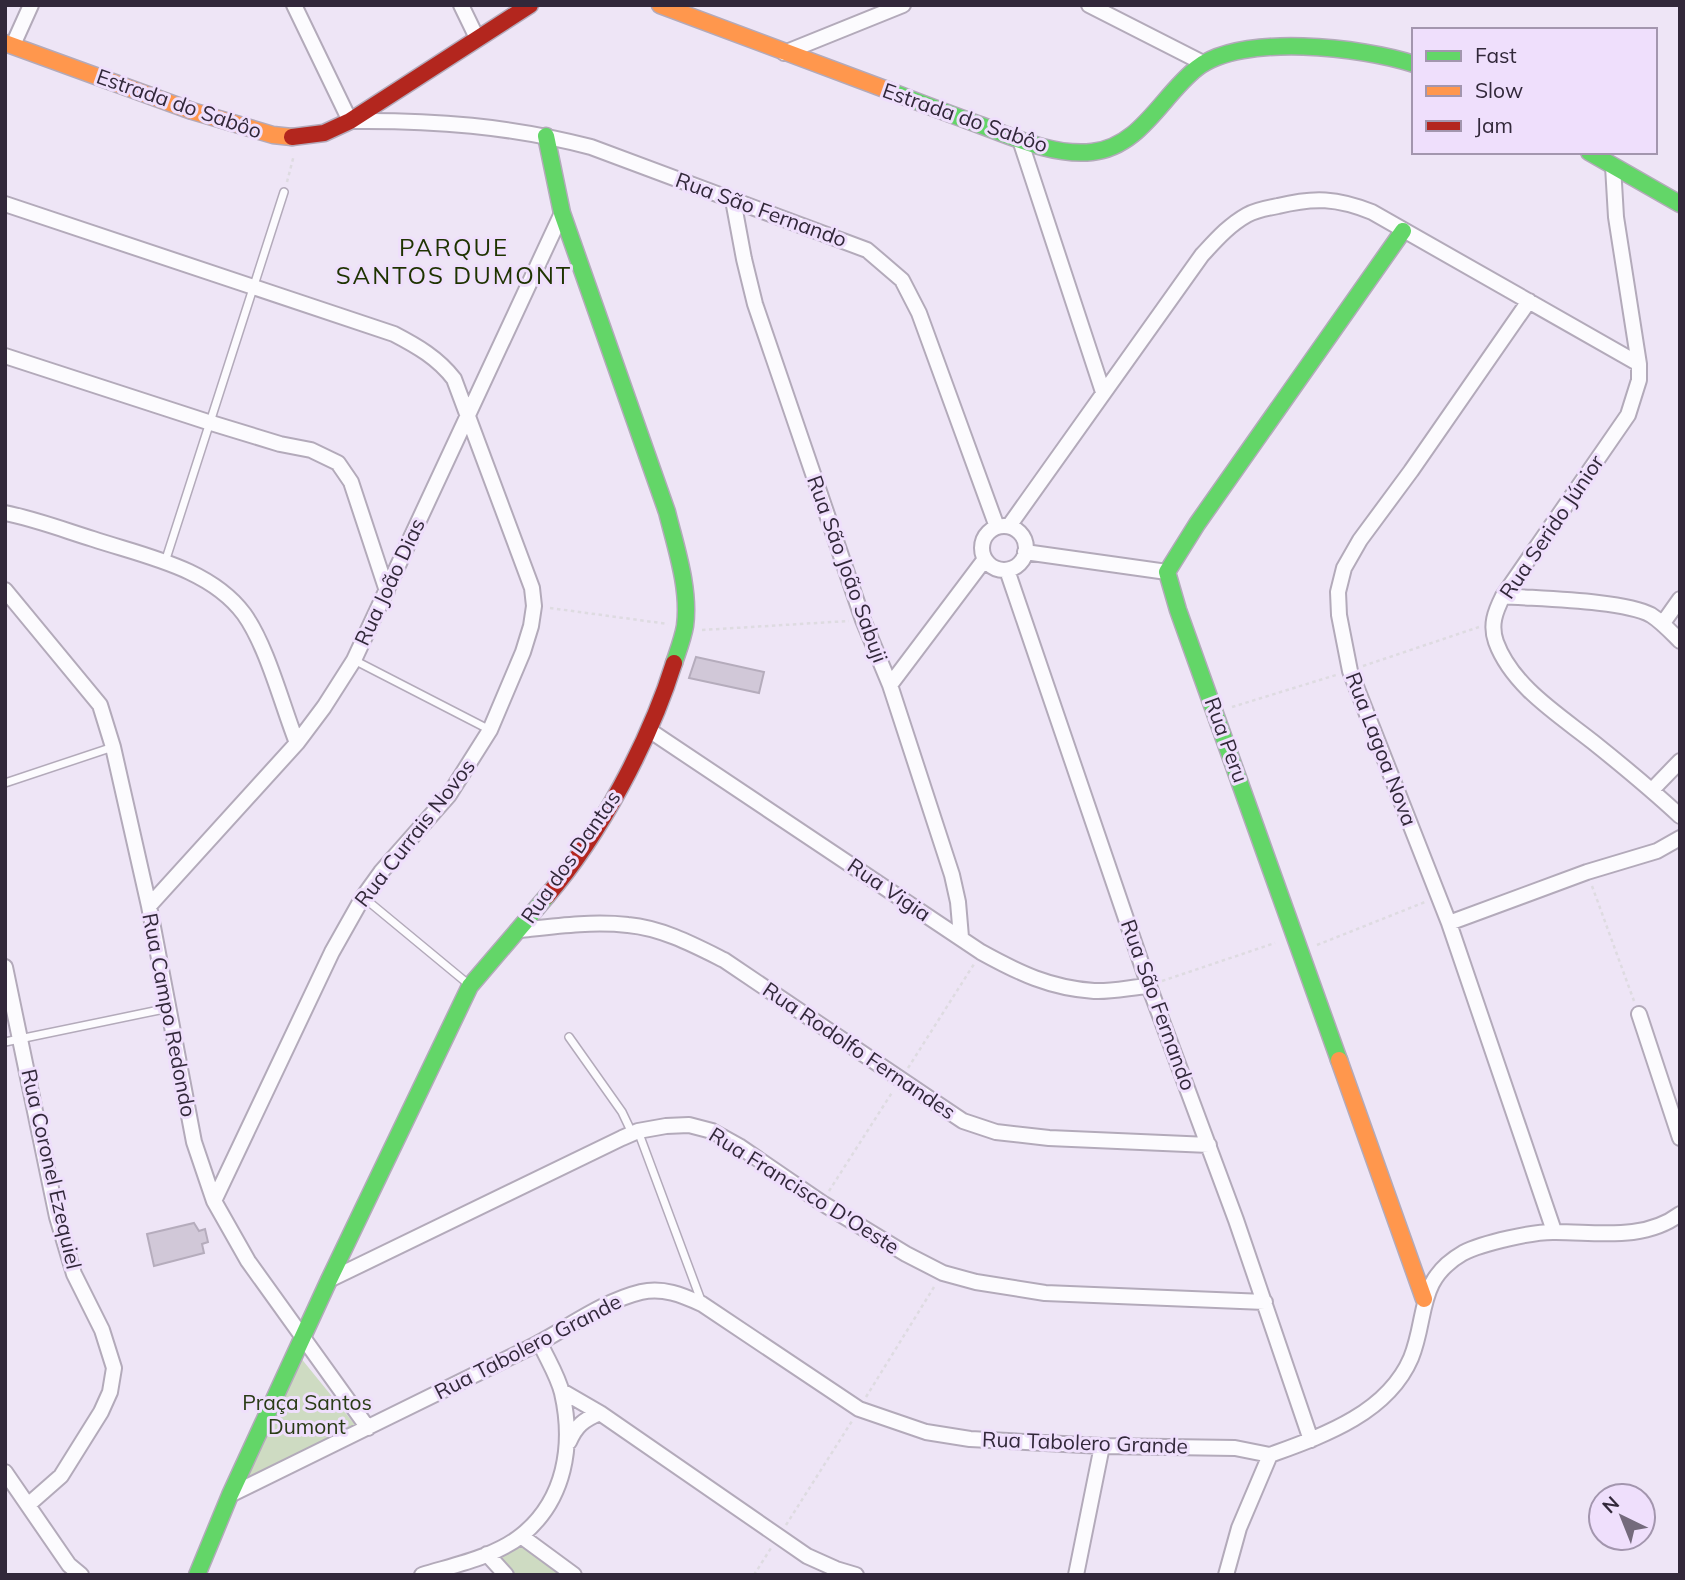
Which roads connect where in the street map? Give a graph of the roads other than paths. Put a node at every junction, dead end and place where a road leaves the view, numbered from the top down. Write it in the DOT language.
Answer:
graph roads {
  1 [pos="31,5"];
  2 [pos="294,5"];
  3 [pos="461,5"];
  4 [pos="530,5"];
  5 [pos="660,5"];
  6 [pos="903,5"];
  7 [pos="1089,5"];
  8 [pos="477,38"];
  9 [pos="9,44"];
  10 [pos="783,53"];
  11 [pos="1412,63"];
  12 [pos="1203,64"];
  13 [pos="350,121"];
  14 [pos="546,136"];
  15 [pos="1020,140"];
  16 [pos="1592,154"];
  17 [pos="1613,166"];
  18 [pos="284,192"];
  19 [pos="733,200"];
  20 [pos="5,204"];
  21 [pos="1680,204"];
  22 [pos="562,213"];
  23 [pos="1403,231"];
  24 [pos="253,286"];
  25 [pos="1529,301"];
  26 [pos="5,356"];
  27 [pos="1639,364"];
  28 [pos="1103,392"];
  29 [pos="469,414"];
  30 [pos="208,422"];
  31 [pos="5,513"];
  32 [pos="1003,527"];
  33 [pos="1026,552"];
  34 [pos="985,559"];
  35 [pos="165,562"];
  36 [pos="1007,569"];
  37 [pos="1167,572"];
  38 [pos="5,590"];
  39 [pos="387,591"];
  40 [pos="1503,596"];
  41 [pos="1680,599"];
  42 [pos="1663,623"];
  43 [pos="1680,641"];
  44 [pos="354,660"];
  45 [pos="890,685"];
  46 [pos="490,730"];
  47 [pos="649,730"];
  48 [pos="297,743"];
  49 [pos="113,747"];
  50 [pos="1680,761"];
  51 [pos="5,783"];
  52 [pos="1652,790"];
  53 [pos="1680,816"];
  54 [pos="1680,838"];
  55 [pos="363,897"];
  56 [pos="149,906"];
  57 [pos="1449,923"];
  58 [pos="520,930"];
  59 [pos="961,937"];
  60 [pos="5,967"];
  61 [pos="470,986"];
  62 [pos="1149,986"];
  63 [pos="169,1007"];
  64 [pos="1639,1014"];
  65 [pos="569,1037"];
  66 [pos="21,1039"];
  67 [pos="5,1042"];
  68 [pos="635,1133"];
  69 [pos="1680,1138"];
  70 [pos="1209,1145"];
  71 [pos="214,1201"];
  72 [pos="1680,1214"];
  73 [pos="1554,1231"];
  74 [pos="329,1280"];
  75 [pos="1424,1299"];
  76 [pos="1265,1302"];
  77 [pos="702,1304"];
  78 [pos="303,1339"];
  79 [pos="540,1343"];
  80 [pos="562,1391"];
  81 [pos="600,1413"];
  82 [pos="368,1428"];
  83 [pos="1311,1440"];
  84 [pos="568,1443"];
  85 [pos="1102,1446"];
  86 [pos="1270,1455"];
  87 [pos="5,1472"];
  88 [pos="230,1496"];
  89 [pos="28,1506"];
  90 [pos="521,1536"];
  91 [pos="487,1553"];
  92 [pos="81,1575"];
  93 [pos="197,1575"];
  94 [pos="422,1575"];
  95 [pos="506,1575"];
  96 [pos="574,1575"];
  97 [pos="856,1575"];
  98 [pos="1076,1575"];
  99 [pos="1226,1575"];
  1 -- 9 [label="street"];
  2 -- 13 [label="street"];
  3 -- 8 [label="street"];
  4 -- 8 [label="street, Estrada do Sabôo"];
  5 -- 10 [label="street, Estrada do Sabôo"];
  6 -- 10 [label="street"];
  7 -- 12 [label="street"];
  8 -- 13 [label="street, Estrada do Sabôo"];
  9 -- 13 [label="street, Estrada do Sabôo"];
  10 -- 15 [label="street, Estrada do Sabôo"];
  11 -- 12 [label="street, Estrada do Sabôo"];
  12 -- 15 [label="street, Estrada do Sabôo"];
  13 -- 14 [label="street, Rua São Fernando"];
  14 -- 19 [label="street, Rua São Fernando"];
  14 -- 22 [label="street, Rua dos Dantas"];
  15 -- 28 [label="street"];
  16 -- 17 [label="street"];
  17 -- 21 [label="street"];
  17 -- 27 [label="street, Rua Serido Júnior"];
  18 -- 24 [label="lane"];
  19 -- 32 [label="street, Rua São Fernando"];
  19 -- 45 [label="street, Rua São João Sabuji"];
  20 -- 24 [label="street, Rua Currais Novos"];
  22 -- 29 [label="street, Rua João Dias"];
  22 -- 47 [label="street, Rua dos Dantas"];
  23 -- 25 [label="street"];
  23 -- 28 [label="street"];
  23 -- 37 [label="street"];
  24 -- 29 [label="street, Rua Currais Novos"];
  24 -- 30 [label="lane"];
  25 -- 27 [label="street"];
  25 -- 57 [label="street, Rua Lagoa Nova"];
  26 -- 30 [label="street"];
  27 -- 40 [label="street, Rua Serido Júnior"];
  28 -- 32 [label="street"];
  29 -- 39 [label="street, Rua João Dias"];
  29 -- 46 [label="street, Rua Currais Novos"];
  30 -- 35 [label="lane"];
  30 -- 39 [label="street"];
  31 -- 35 [label="street"];
  32 -- 33 [label="street"];
  32 -- 34 [label="street"];
  33 -- 36 [label="street"];
  33 -- 37 [label="street"];
  34 -- 36 [label="street"];
  34 -- 45 [label="street"];
  35 -- 48 [label="street"];
  36 -- 62 [label="street, Rua São Fernando"];
  37 -- 75 [label="street, Rua Peru"];
  38 -- 49 [label="street, Rua Campo Redondo"];
  39 -- 44 [label="street, Rua João Dias"];
  40 -- 42 [label="street"];
  40 -- 52 [label="street, Rua Serido Júnior"];
  41 -- 42 [label="street"];
  42 -- 43 [label="street"];
  44 -- 46 [label="lane"];
  44 -- 48 [label="street, Rua João Dias"];
  45 -- 59 [label="street, Rua São João Sabuji"];
  46 -- 55 [label="street, Rua Currais Novos"];
  47 -- 58 [label="street, Rua dos Dantas"];
  47 -- 59 [label="street, Rua Vigia"];
  48 -- 56 [label="street, Rua João Dias"];
  49 -- 51 [label="lane"];
  49 -- 56 [label="street, Rua Campo Redondo"];
  50 -- 52 [label="street"];
  52 -- 53 [label="street, Rua Serido Júnior"];
  54 -- 57 [label="street"];
  55 -- 61 [label="lane"];
  55 -- 71 [label="street, Rua Currais Novos"];
  56 -- 63 [label="street, Rua Campo Redondo"];
  57 -- 73 [label="street, Rua Lagoa Nova"];
  58 -- 61 [label="street, Rua dos Dantas"];
  58 -- 70 [label="street, Rua Rodolfo Fernandes"];
  59 -- 62 [label="street, Rua Vigia"];
  60 -- 66 [label="street, Rua Coronel Ezequiel"];
  61 -- 74 [label="street, Rua dos Dantas"];
  62 -- 70 [label="street, Rua São Fernando"];
  63 -- 66 [label="lane"];
  63 -- 71 [label="street, Rua Campo Redondo"];
  64 -- 69 [label="street"];
  65 -- 68 [label="lane"];
  66 -- 67 [label="lane"];
  66 -- 89 [label="street, Rua Coronel Ezequiel"];
  68 -- 74 [label="street, Rua Francisco D'Oeste"];
  68 -- 76 [label="street, Rua Francisco D'Oeste"];
  68 -- 77 [label="lane"];
  70 -- 76 [label="street, Rua São Fernando"];
  71 -- 78 [label="street, Rua Campo Redondo"];
  72 -- 73 [label="street"];
  73 -- 75 [label="street"];
  74 -- 78 [label="street, Rua dos Dantas"];
  75 -- 83 [label="street"];
  76 -- 83 [label="street, Rua São Fernando"];
  77 -- 79 [label="street, Rua Tabolero Grande"];
  77 -- 85 [label="street, Rua Tabolero Grande"];
  78 -- 82 [label="street, Rua Campo Redondo"];
  78 -- 88 [label="street, Rua dos Dantas"];
  79 -- 80 [label="street"];
  79 -- 82 [label="street, Rua Tabolero Grande"];
  80 -- 81 [label="street"];
  80 -- 84 [label="street"];
  81 -- 84 [label="street"];
  81 -- 97 [label="street"];
  82 -- 88 [label="street, Rua Tabolero Grande"];
  83 -- 86 [label="street"];
  84 -- 90 [label="street"];
  85 -- 86 [label="street, Rua Tabolero Grande"];
  85 -- 98 [label="street"];
  86 -- 99 [label="street"];
  87 -- 89 [label="street"];
  88 -- 93 [label="street, Rua dos Dantas"];
  89 -- 92 [label="street"];
  90 -- 91 [label="street"];
  90 -- 96 [label="street"];
  91 -- 94 [label="street"];
  91 -- 95 [label="street"];
}
